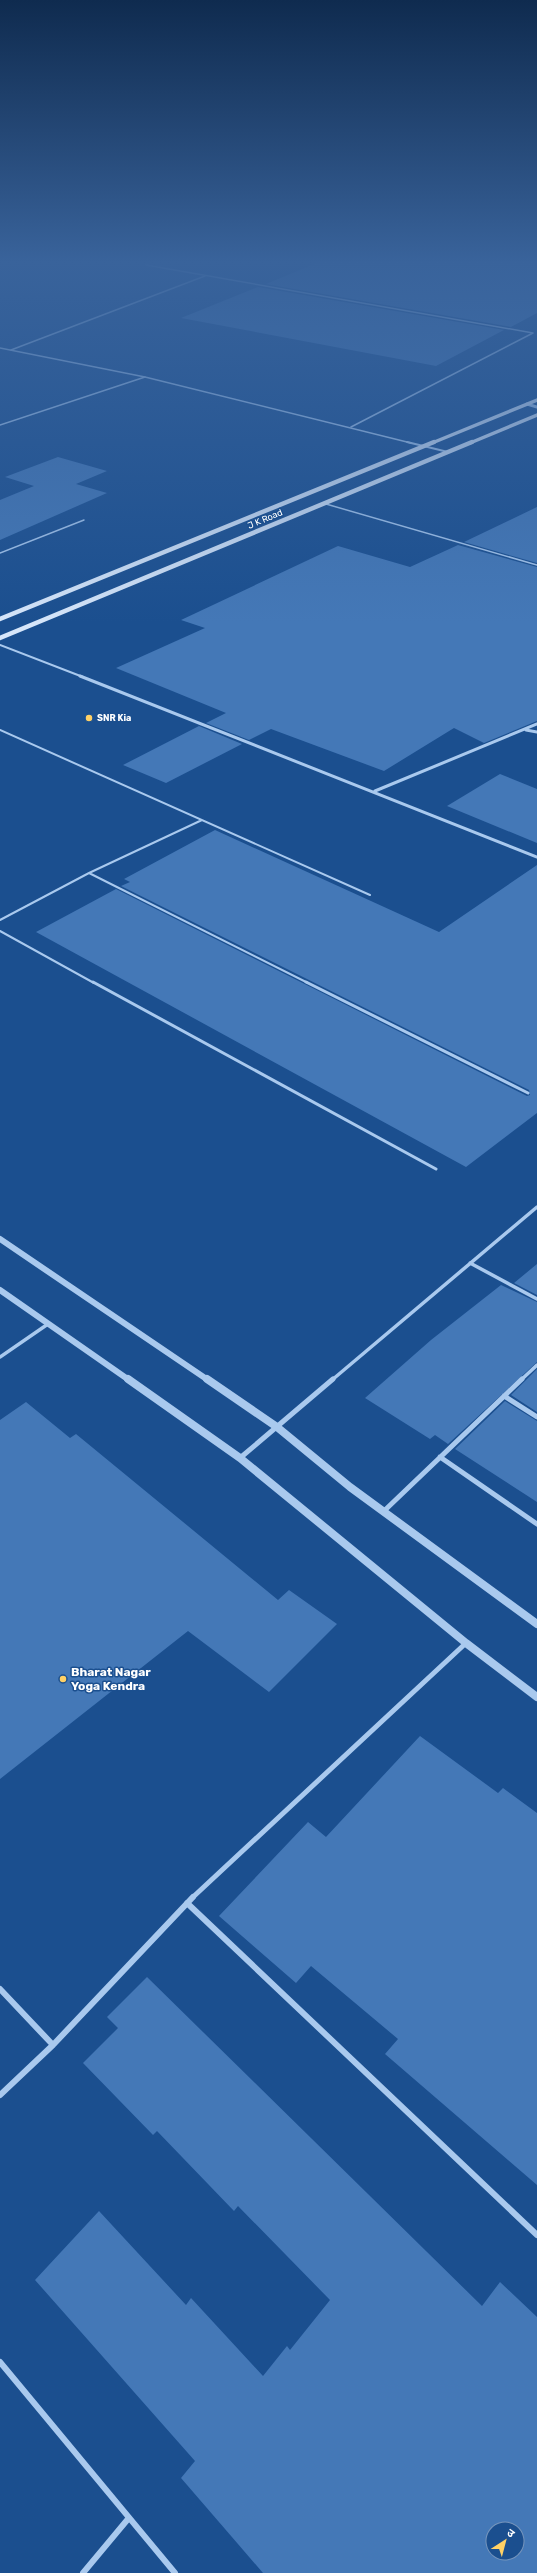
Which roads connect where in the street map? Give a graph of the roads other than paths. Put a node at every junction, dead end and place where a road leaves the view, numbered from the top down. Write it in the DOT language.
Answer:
graph roads {
  1 [pos="129,382"];
  2 [pos="166,382"];
  3 [pos="437,382"];
  4 [pos="537,400"];
  5 [pos="527,404"];
  6 [pos="537,407"];
  7 [pos="537,415"];
  8 [pos="0,424"];
  9 [pos="351,427"];
  10 [pos="425,446"];
  11 [pos="448,452"];
  12 [pos="324,503"];
  13 [pos="84,520"];
  14 [pos="0,553"];
  15 [pos="537,564"];
  16 [pos="0,619"];
  17 [pos="0,638"];
  18 [pos="0,644"];
  19 [pos="537,724"];
  20 [pos="0,730"];
  21 [pos="524,730"];
  22 [pos="537,732"];
  23 [pos="375,791"];
  24 [pos="202,820"];
  25 [pos="537,857"];
  26 [pos="89,873"];
  27 [pos="370,895"];
  28 [pos="0,920"];
  29 [pos="0,931"];
  30 [pos="528,1093"];
  31 [pos="436,1170"];
  32 [pos="537,1207"];
  33 [pos="0,1239"];
  34 [pos="470,1263"];
  35 [pos="0,1290"];
  36 [pos="537,1300"];
  37 [pos="48,1324"];
  38 [pos="0,1357"];
  39 [pos="537,1365"];
  40 [pos="504,1396"];
  41 [pos="537,1417"];
  42 [pos="277,1427"];
  43 [pos="240,1458"];
  44 [pos="440,1458"];
  45 [pos="384,1511"];
  46 [pos="537,1524"];
  47 [pos="537,1624"];
  48 [pos="466,1643"];
  49 [pos="537,1697"];
  50 [pos="187,1903"];
  51 [pos="0,1989"];
  52 [pos="53,2045"];
  53 [pos="0,2095"];
  54 [pos="537,2235"];
  55 [pos="0,2362"];
  56 [pos="128,2519"];
  57 [pos="83,2573"];
  58 [pos="175,2573"];
  1 -- 8 [label="lane"];
  2 -- 9 [label="street"];
  3 -- 9 [label="lane"];
  4 -- 5 [label="main road, J K Road"];
  5 -- 6 [label="street"];
  5 -- 10 [label="main road, J K Road"];
  7 -- 11 [label="main road, J K Road"];
  9 -- 10 [label="street"];
  10 -- 11 [label="street"];
  10 -- 16 [label="main road, J K Road"];
  11 -- 12 [label="main road, J K Road"];
  12 -- 15 [label="lane"];
  12 -- 17 [label="main road, J K Road"];
  13 -- 14 [label="lane"];
  18 -- 23 [label="street"];
  19 -- 21 [label="street"];
  20 -- 24 [label="lane"];
  21 -- 22 [label="street"];
  21 -- 23 [label="street"];
  23 -- 25 [label="street"];
  24 -- 26 [label="lane"];
  24 -- 27 [label="lane"];
  26 -- 28 [label="lane"];
  26 -- 30 [label="lane"];
  29 -- 31 [label="lane"];
  32 -- 34 [label="street"];
  33 -- 42 [label="street"];
  34 -- 36 [label="street"];
  34 -- 42 [label="street"];
  35 -- 37 [label="street"];
  37 -- 38 [label="street"];
  37 -- 43 [label="street"];
  39 -- 40 [label="street"];
  40 -- 41 [label="street"];
  40 -- 44 [label="street"];
  42 -- 43 [label="street"];
  42 -- 45 [label="street"];
  43 -- 48 [label="street"];
  44 -- 45 [label="street"];
  44 -- 46 [label="street"];
  45 -- 47 [label="street"];
  48 -- 49 [label="street"];
  48 -- 50 [label="street"];
  50 -- 52 [label="street"];
  50 -- 54 [label="street"];
  51 -- 52 [label="street"];
  52 -- 53 [label="street"];
  55 -- 56 [label="street"];
  56 -- 57 [label="street"];
  56 -- 58 [label="street"];
}
